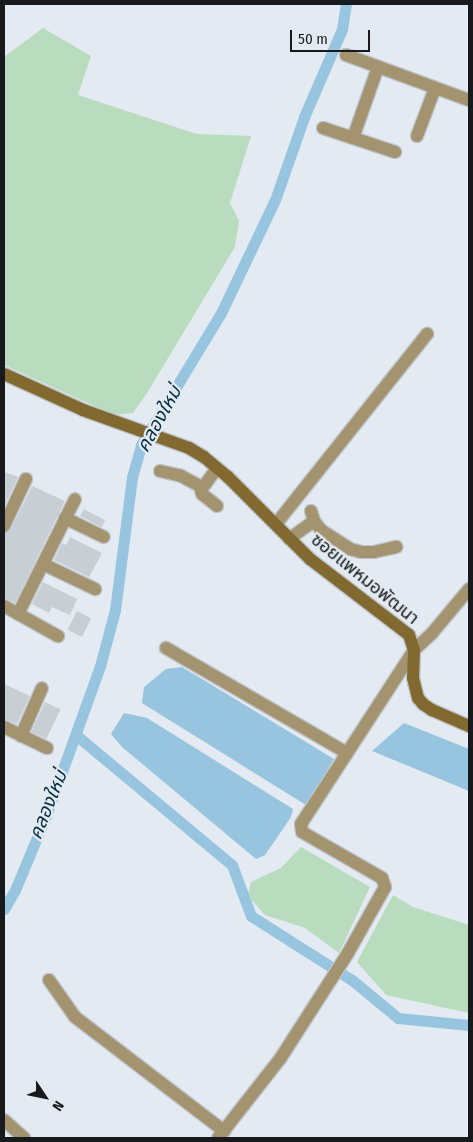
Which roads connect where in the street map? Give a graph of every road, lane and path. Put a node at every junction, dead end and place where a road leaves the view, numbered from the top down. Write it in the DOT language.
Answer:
graph roads {
  1 [pos="346,56"];
  2 [pos="378,67"];
  3 [pos="435,88"];
  4 [pos="469,100"];
  5 [pos="323,128"];
  6 [pos="417,136"];
  7 [pos="353,138"];
  8 [pos="395,152"];
  9 [pos="427,334"];
  10 [pos="4,374"];
  11 [pos="217,468"];
  12 [pos="160,471"];
  13 [pos="26,479"];
  14 [pos="202,487"];
  15 [pos="75,500"];
  16 [pos="217,506"];
  17 [pos="65,518"];
  18 [pos="276,524"];
  19 [pos="4,526"];
  20 [pos="104,537"];
  21 [pos="291,540"];
  22 [pos="396,547"];
  23 [pos="43,564"];
  24 [pos="95,588"];
  25 [pos="469,589"];
  26 [pos="4,606"];
  27 [pos="18,614"];
  28 [pos="58,636"];
  29 [pos="166,648"];
  30 [pos="414,650"];
  31 [pos="42,688"];
  32 [pos="469,726"];
  33 [pos="4,727"];
  34 [pos="21,736"];
  35 [pos="47,748"];
  36 [pos="347,754"];
  37 [pos="49,980"];
  38 [pos="4,1120"];
  39 [pos="221,1135"];
  40 [pos="24,1138"];
  1 -- 2 [label="street"];
  2 -- 3 [label="street"];
  2 -- 7 [label="street"];
  3 -- 4 [label="street"];
  3 -- 6 [label="street"];
  5 -- 7 [label="street"];
  7 -- 8 [label="street"];
  9 -- 18 [label="street"];
  10 -- 11 [label="street, ซอยแพหมอพัฒนา"];
  11 -- 14 [label="street"];
  11 -- 18 [label="street, ซอยแพหมอพัฒนา"];
  12 -- 14 [label="street"];
  13 -- 19 [label="street"];
  14 -- 16 [label="street"];
  15 -- 17 [label="street"];
  17 -- 20 [label="street"];
  17 -- 23 [label="street"];
  18 -- 21 [label="street, ซอยแพหมอพัฒนา"];
  21 -- 22 [label="street"];
  21 -- 30 [label="street, ซอยแพหมอพัฒนา"];
  23 -- 24 [label="street"];
  23 -- 27 [label="street"];
  25 -- 30 [label="street"];
  26 -- 27 [label="street"];
  27 -- 28 [label="street"];
  29 -- 36 [label="street"];
  30 -- 32 [label="street, ซอยแพหมอพัฒนา"];
  30 -- 36 [label="street"];
  31 -- 34 [label="street"];
  33 -- 34 [label="street"];
  34 -- 35 [label="street"];
  36 -- 39 [label="street"];
  37 -- 39 [label="street"];
  38 -- 40 [label="street"];
}
